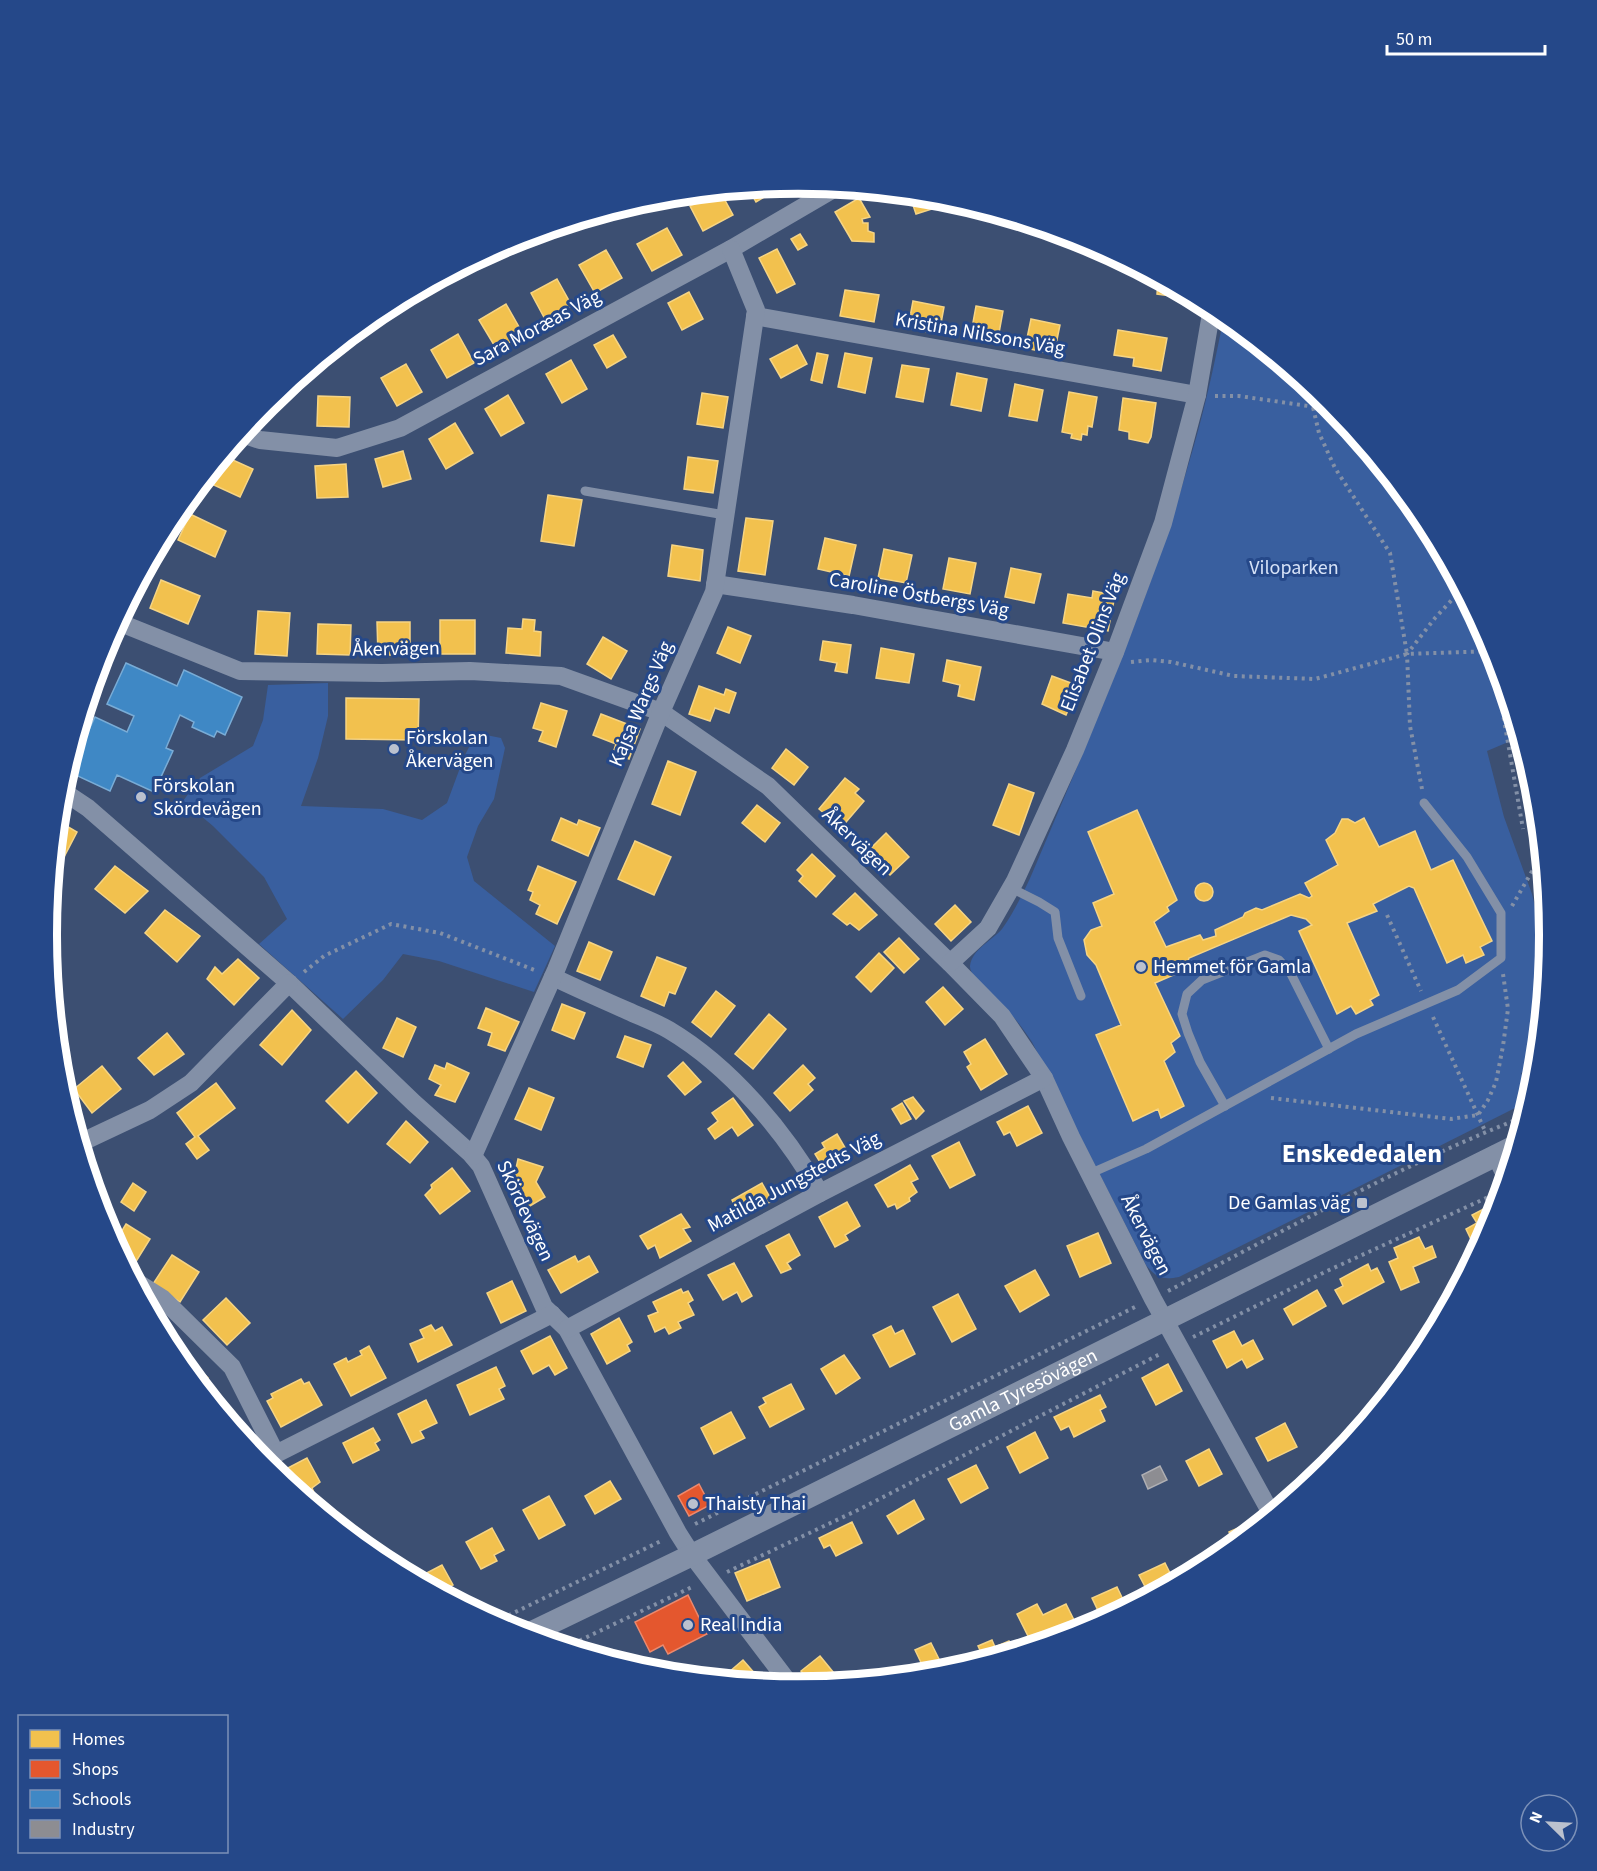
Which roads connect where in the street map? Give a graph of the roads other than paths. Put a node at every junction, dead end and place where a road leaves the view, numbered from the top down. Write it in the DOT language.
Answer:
graph roads {
  1 [pos="823,195"];
  2 [pos="731,249"];
  3 [pos="755,316"];
  4 [pos="1210,319"];
  5 [pos="1197,395"];
  6 [pos="250,437"];
  7 [pos="585,491"];
  8 [pos="725,515"];
  9 [pos="715,584"];
  10 [pos="126,624"];
  11 [pos="1113,658"];
  12 [pos="661,712"];
  13 [pos="70,796"];
  14 [pos="1424,803"];
  15 [pos="1011,888"];
  16 [pos="950,963"];
  17 [pos="553,977"];
  18 [pos="289,983"];
  19 [pos="1081,996"];
  20 [pos="1329,1049"];
  21 [pos="1044,1078"];
  22 [pos="1225,1106"];
  23 [pos="86,1140"];
  24 [pos="1509,1148"];
  25 [pos="1495,1154"];
  26 [pos="473,1156"];
  27 [pos="1502,1169"];
  28 [pos="1089,1174"];
  29 [pos="820,1193"];
  30 [pos="147,1288"];
  31 [pos="552,1314"];
  32 [pos="1165,1320"];
  33 [pos="567,1329"];
  34 [pos="267,1453"];
  35 [pos="271,1456"];
  36 [pos="1268,1509"];
  37 [pos="692,1555"];
  38 [pos="537,1629"];
  39 [pos="784,1676"];
  1 -- 2 [label="street, Sara Moræas Väg"];
  2 -- 3 [label="street, Kajsa Wargs Väg"];
  2 -- 6 [label="street, Sara Moræas Väg"];
  3 -- 5 [label="street, Kristina Nilssons Väg"];
  3 -- 8 [label="street, Kajsa Wargs Väg"];
  4 -- 5 [label="street, Elisabet Olins Väg"];
  5 -- 11 [label="street, Elisabet Olins Väg"];
  7 -- 8 [label="lane"];
  8 -- 9 [label="street, Kajsa Wargs Väg"];
  9 -- 11 [label="street, Caroline Östbergs Väg"];
  9 -- 12 [label="street, Kajsa Wargs Väg"];
  10 -- 12 [label="street, Åkervägen"];
  11 -- 15 [label="street, Elisabet Olins Väg"];
  12 -- 16 [label="street, Åkervägen"];
  12 -- 17 [label="street, Kajsa Wargs Väg"];
  13 -- 18 [label="street, Skördevägen"];
  14 -- 20 [label="lane"];
  15 -- 16 [label="street, Elisabet Olins Väg"];
  15 -- 19 [label="lane"];
  16 -- 21 [label="street, Åkervägen"];
  17 -- 26 [label="street, Kajsa Wargs Väg"];
  17 -- 29 [label="street"];
  18 -- 23 [label="street"];
  18 -- 26 [label="street, Skördevägen"];
  20 -- 22 [label="lane"];
  20 -- 22 [label="lane"];
  21 -- 28 [label="street, Åkervägen"];
  21 -- 29 [label="street, Matilda Jungstedts Väg"];
  22 -- 28 [label="lane"];
  24 -- 25 [label="street, Gamla Tyresövägen"];
  25 -- 27 [label="street"];
  25 -- 32 [label="street, Gamla Tyresövägen"];
  26 -- 31 [label="street, Skördevägen"];
  28 -- 32 [label="street, Åkervägen"];
  29 -- 33 [label="street, Matilda Jungstedts Väg"];
  30 -- 34 [label="street"];
  31 -- 33 [label="street, Skördevägen"];
  31 -- 35 [label="street"];
  32 -- 36 [label="street, Åkervägen"];
  32 -- 37 [label="street, Gamla Tyresövägen"];
  33 -- 37 [label="street, Skördevägen"];
  37 -- 38 [label="street, Gamla Tyresövägen"];
  37 -- 39 [label="street, Skördevägen"];
}
